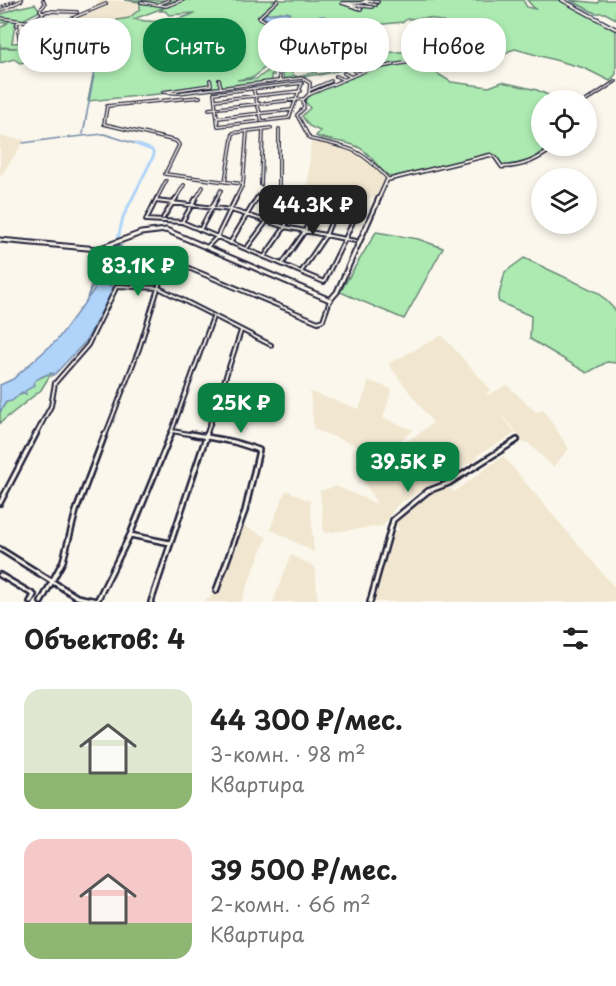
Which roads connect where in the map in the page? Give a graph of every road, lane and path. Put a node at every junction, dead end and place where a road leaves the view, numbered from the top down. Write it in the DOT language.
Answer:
graph roads {
  1 [pos="22,0"];
  2 [pos="44,0"];
  3 [pos="156,0"];
  4 [pos="169,0"];
  5 [pos="183,0"];
  6 [pos="278,0"];
  7 [pos="344,0"];
  8 [pos="562,0"];
  9 [pos="142,1"];
  10 [pos="366,2"];
  11 [pos="378,2"];
  12 [pos="147,3"];
  13 [pos="106,4"];
  14 [pos="156,4"];
  15 [pos="376,4"];
  16 [pos="361,6"];
  17 [pos="372,7"];
  18 [pos="0,11"];
  19 [pos="77,12"];
  20 [pos="43,13"];
  21 [pos="0,18"];
  22 [pos="36,18"];
  23 [pos="74,18"];
  24 [pos="18,21"];
  25 [pos="616,29"];
  26 [pos="401,62"];
  27 [pos="344,73"];
  28 [pos="358,73"];
  29 [pos="336,75"];
  30 [pos="351,78"];
  31 [pos="210,80"];
  32 [pos="219,80"];
  33 [pos="280,81"];
  34 [pos="331,81"];
  35 [pos="344,81"];
  36 [pos="616,81"];
  37 [pos="221,88"];
  38 [pos="253,88"];
  39 [pos="310,90"];
  40 [pos="301,91"];
  41 [pos="597,94"];
  42 [pos="255,95"];
  43 [pos="309,95"];
  44 [pos="200,97"];
  45 [pos="215,99"];
  46 [pos="303,99"];
  47 [pos="295,100"];
  48 [pos="257,104"];
  49 [pos="216,109"];
  50 [pos="209,110"];
  51 [pos="292,110"];
  52 [pos="260,114"];
  53 [pos="217,118"];
  54 [pos="262,122"];
  55 [pos="271,128"];
  56 [pos="263,129"];
  57 [pos="279,129"];
  58 [pos="247,131"];
  59 [pos="543,156"];
  60 [pos="388,180"];
  61 [pos="165,181"];
  62 [pos="225,182"];
  63 [pos="243,184"];
  64 [pos="184,185"];
  65 [pos="261,185"];
  66 [pos="203,187"];
  67 [pos="279,188"];
  68 [pos="221,190"];
  69 [pos="259,195"];
  70 [pos="276,197"];
  71 [pos="295,200"];
  72 [pos="156,201"];
  73 [pos="172,203"];
  74 [pos="315,204"];
  75 [pos="193,205"];
  76 [pos="360,206"];
  77 [pos="337,207"];
  78 [pos="212,208"];
  79 [pos="231,210"];
  80 [pos="249,216"];
  81 [pos="163,219"];
  82 [pos="182,222"];
  83 [pos="267,222"];
  84 [pos="285,227"];
  85 [pos="200,230"];
  86 [pos="305,231"];
  87 [pos="326,235"];
  88 [pos="218,237"];
  89 [pos="345,239"];
  90 [pos="0,240"];
  91 [pos="356,241"];
  92 [pos="230,243"];
  93 [pos="208,246"];
  94 [pos="98,249"];
  95 [pos="246,249"];
  96 [pos="264,257"];
  97 [pos="173,261"];
  98 [pos="282,264"];
  99 [pos="301,273"];
  100 [pos="159,288"];
  101 [pos="330,300"];
  102 [pos="213,317"];
  103 [pos="241,331"];
  104 [pos="272,345"];
  105 [pos="172,431"];
  106 [pos="205,438"];
  107 [pos="517,440"];
  108 [pos="0,503"];
  109 [pos="130,535"];
  110 [pos="170,543"];
  111 [pos="0,549"];
  112 [pos="0,575"];
  113 [pos="54,581"];
  114 [pos="216,591"];
  115 [pos="30,602"];
  116 [pos="41,602"];
  117 [pos="151,602"];
  118 [pos="370,602"];
  1 -- 18 [label="main road"];
  2 -- 20 [label="street"];
  3 -- 12 [label="street"];
  4 -- 14 [label="street"];
  5 -- 14 [label="street"];
  6 -- 33 [label="street"];
  7 -- 16 [label="street"];
  7 -- 16 [label="street"];
  8 -- 25 [label="highway"];
  9 -- 12 [label="street"];
  10 -- 11 [label="street"];
  10 -- 15 [label="street"];
  10 -- 16 [label="street"];
  12 -- 14 [label="street"];
  13 -- 23 [label="street"];
  16 -- 17 [label="street"];
  19 -- 20 [label="street"];
  20 -- 22 [label="street"];
  21 -- 24 [label="street"];
  26 -- 28 [label="street"];
  27 -- 30 [label="street"];
  28 -- 30 [label="street"];
  29 -- 35 [label="street"];
  30 -- 35 [label="street"];
  31 -- 37 [label="street"];
  32 -- 37 [label="street"];
  33 -- 37 [label="street"];
  33 -- 39 [label="street"];
  34 -- 39 [label="street"];
  35 -- 43 [label="street"];
  36 -- 41 [label="street"];
  38 -- 40 [label="street"];
  38 -- 42 [label="street"];
  38 -- 45 [label="street"];
  39 -- 43 [label="street"];
  40 -- 42 [label="street"];
  40 -- 47 [label="street"];
  42 -- 45 [label="street"];
  42 -- 48 [label="street"];
  43 -- 46 [label="street"];
  44 -- 62 [label="street"];
  45 -- 49 [label="street"];
  46 -- 47 [label="street"];
  46 -- 60 [label="street"];
  47 -- 48 [label="street"];
  47 -- 51 [label="street"];
  48 -- 49 [label="street"];
  48 -- 52 [label="street"];
  49 -- 50 [label="street"];
  49 -- 53 [label="street"];
  51 -- 52 [label="street"];
  51 -- 54 [label="street"];
  52 -- 53 [label="street"];
  52 -- 54 [label="street"];
  53 -- 54 [label="street"];
  55 -- 56 [label="street"];
  56 -- 58 [label="street"];
  56 -- 65 [label="street"];
  57 -- 67 [label="street"];
  58 -- 62 [label="street"];
  58 -- 63 [label="street"];
  59 -- 60 [label="street"];
  60 -- 101 [label="street"];
  61 -- 72 [label="street"];
  62 -- 63 [label="street"];
  63 -- 79 [label="street"];
  64 -- 73 [label="street"];
  66 -- 75 [label="street"];
  68 -- 78 [label="street"];
  69 -- 80 [label="street"];
  70 -- 83 [label="street"];
  71 -- 84 [label="street"];
  72 -- 73 [label="street"];
  72 -- 81 [label="street"];
  73 -- 75 [label="street"];
  73 -- 81 [label="street"];
  74 -- 86 [label="street"];
  75 -- 78 [label="street"];
  75 -- 82 [label="street"];
  76 -- 89 [label="street"];
  77 -- 87 [label="street"];
  78 -- 79 [label="street"];
  78 -- 85 [label="street"];
  79 -- 80 [label="street"];
  79 -- 88 [label="street"];
  80 -- 83 [label="street"];
  80 -- 92 [label="street"];
  81 -- 82 [label="street"];
  82 -- 85 [label="street"];
  83 -- 84 [label="street"];
  83 -- 95 [label="street"];
  84 -- 86 [label="street"];
  84 -- 96 [label="street"];
  85 -- 88 [label="street"];
  86 -- 87 [label="street"];
  86 -- 98 [label="street"];
  87 -- 89 [label="street"];
  87 -- 99 [label="street"];
  88 -- 92 [label="street"];
  88 -- 93 [label="street"];
  89 -- 91 [label="street"];
  89 -- 99 [label="street"];
  90 -- 94 [label="street"];
  92 -- 95 [label="street"];
  93 -- 94 [label="street"];
  93 -- 101 [label="street"];
  94 -- 97 [label="street"];
  95 -- 96 [label="street"];
  96 -- 98 [label="street"];
  97 -- 100 [label="street"];
  97 -- 101 [label="street"];
  98 -- 99 [label="street"];
  100 -- 102 [label="street"];
  100 -- 108 [label="street"];
  100 -- 113 [label="street"];
  102 -- 103 [label="street"];
  102 -- 105 [label="street"];
  103 -- 104 [label="street"];
  103 -- 106 [label="street"];
  105 -- 106 [label="street"];
  105 -- 109 [label="street"];
  106 -- 110 [label="street"];
  106 -- 114 [label="street"];
  107 -- 118 [label="street"];
  109 -- 110 [label="street"];
  109 -- 113 [label="street"];
  110 -- 117 [label="street"];
  111 -- 113 [label="street"];
  112 -- 115 [label="street"];
  113 -- 116 [label="street"];
}
